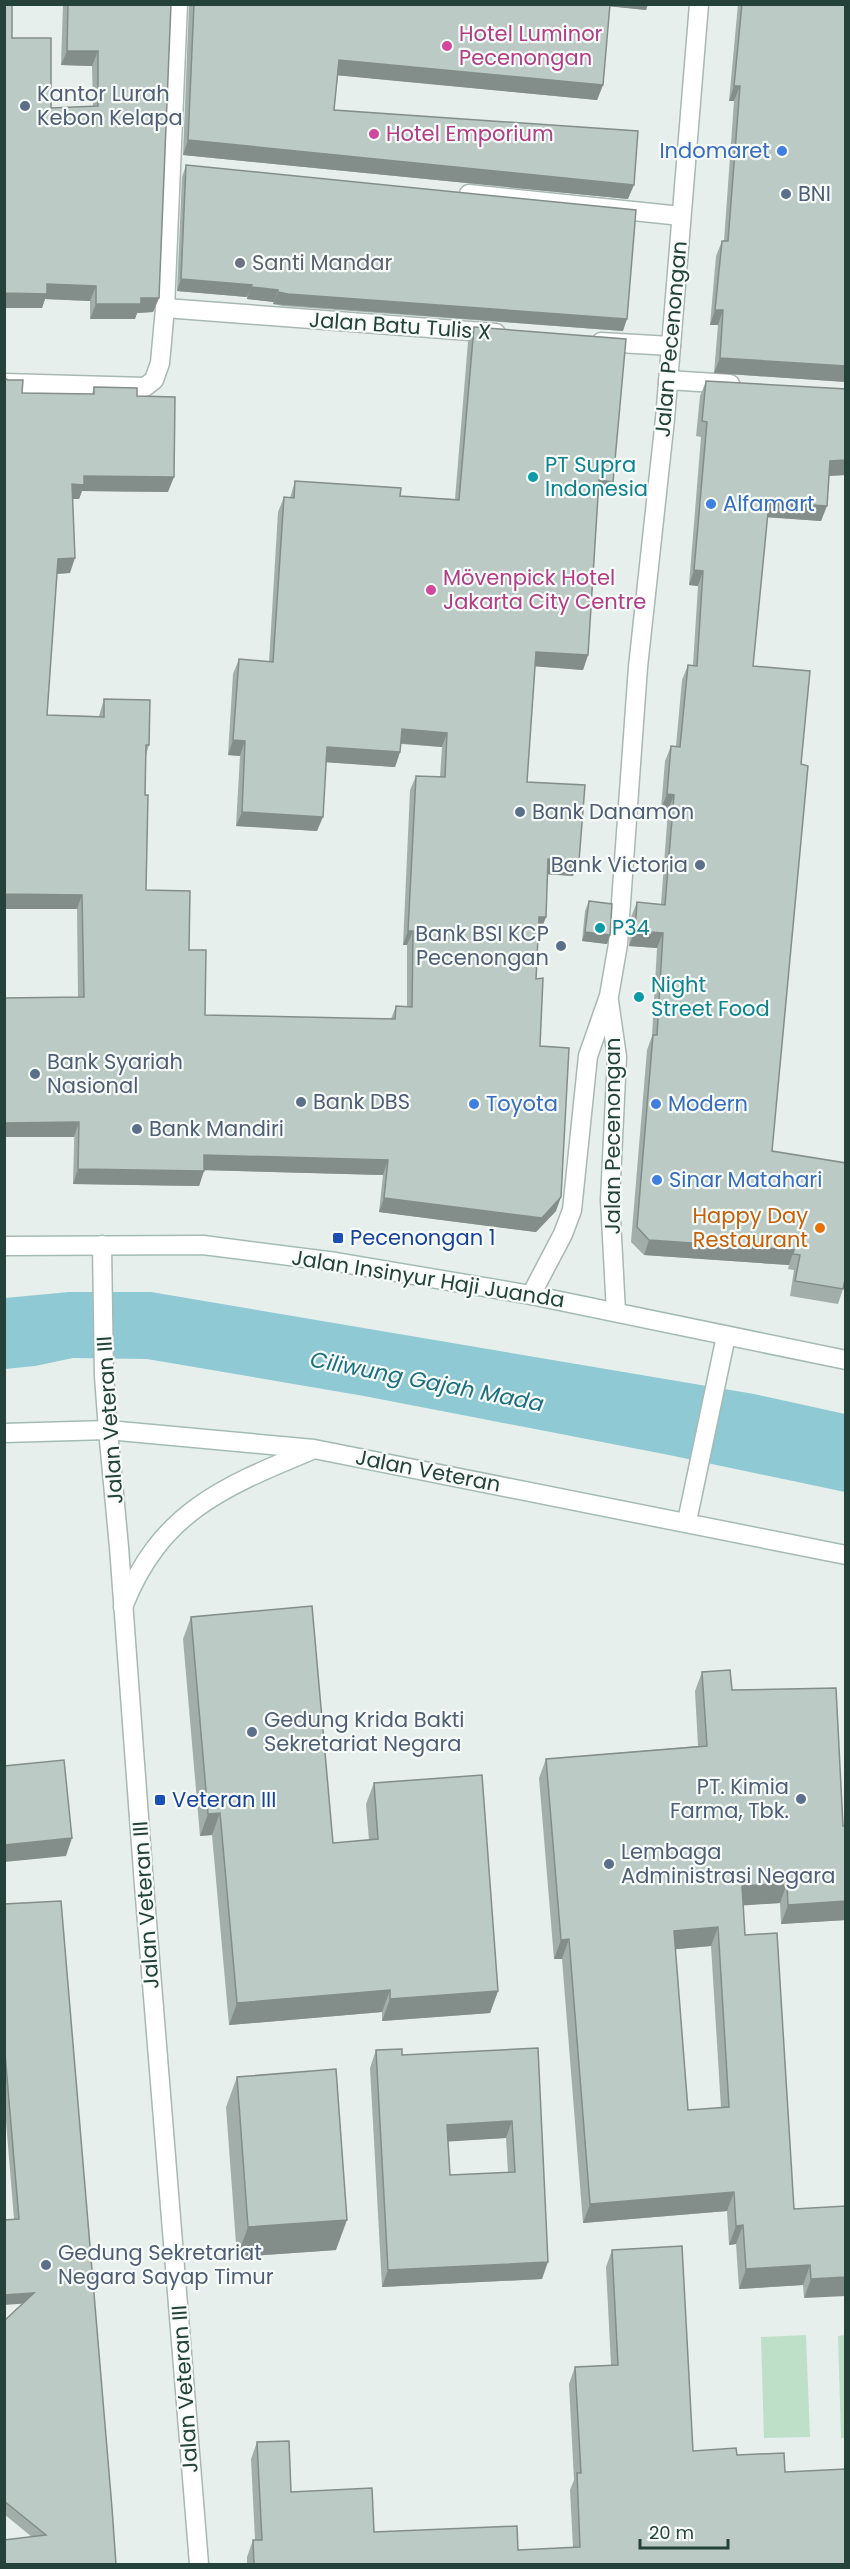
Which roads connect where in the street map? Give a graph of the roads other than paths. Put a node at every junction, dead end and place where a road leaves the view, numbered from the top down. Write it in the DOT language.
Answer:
graph roads {
  1 [pos="178,4"];
  2 [pos="699,4"];
  3 [pos="454,192"];
  4 [pos="681,216"];
  5 [pos="165,308"];
  6 [pos="512,335"];
  7 [pos="584,340"];
  8 [pos="671,346"];
  9 [pos="668,380"];
  10 [pos="4,383"];
  11 [pos="751,387"];
  12 [pos="609,996"];
  13 [pos="102,1245"];
  14 [pos="4,1246"];
  15 [pos="531,1295"];
  16 [pos="616,1312"];
  17 [pos="726,1336"];
  18 [pos="846,1360"];
  19 [pos="108,1430"];
  20 [pos="4,1433"];
  21 [pos="314,1449"];
  22 [pos="687,1521"];
  23 [pos="846,1555"];
  24 [pos="123,1607"];
  25 [pos="198,2565"];
  1 -- 5 [label="street"];
  2 -- 4 [label="street, Jalan Pecenongan"];
  3 -- 4 [label="street"];
  4 -- 8 [label="street, Jalan Pecenongan"];
  5 -- 6 [label="street, Jalan Batu Tulis X"];
  5 -- 10 [label="street"];
  7 -- 8 [label="street"];
  8 -- 9 [label="street, Jalan Pecenongan"];
  9 -- 11 [label="street"];
  9 -- 12 [label="street, Jalan Pecenongan"];
  12 -- 15 [label="street, Jalan Pecenongan"];
  12 -- 16 [label="street, Jalan Pecenongan"];
  13 -- 14 [label="street, Jalan Insinyur Haji Juanda"];
  13 -- 15 [label="street, Jalan Insinyur Haji Juanda"];
  13 -- 19 [label="street, Jalan Veteran III"];
  15 -- 16 [label="street, Jalan Insinyur Haji Juanda"];
  16 -- 17 [label="street, Jalan Insinyur Haji Juanda"];
  17 -- 18 [label="street, Jalan Insinyur Haji Juanda"];
  17 -- 22 [label="street"];
  19 -- 20 [label="street, Jalan Veteran"];
  19 -- 21 [label="street, Jalan Veteran"];
  19 -- 24 [label="street, Jalan Veteran III"];
  21 -- 22 [label="street, Jalan Veteran"];
  21 -- 24 [label="street"];
  22 -- 23 [label="street, Jalan Veteran"];
  24 -- 25 [label="street, Jalan Veteran III"];
}
